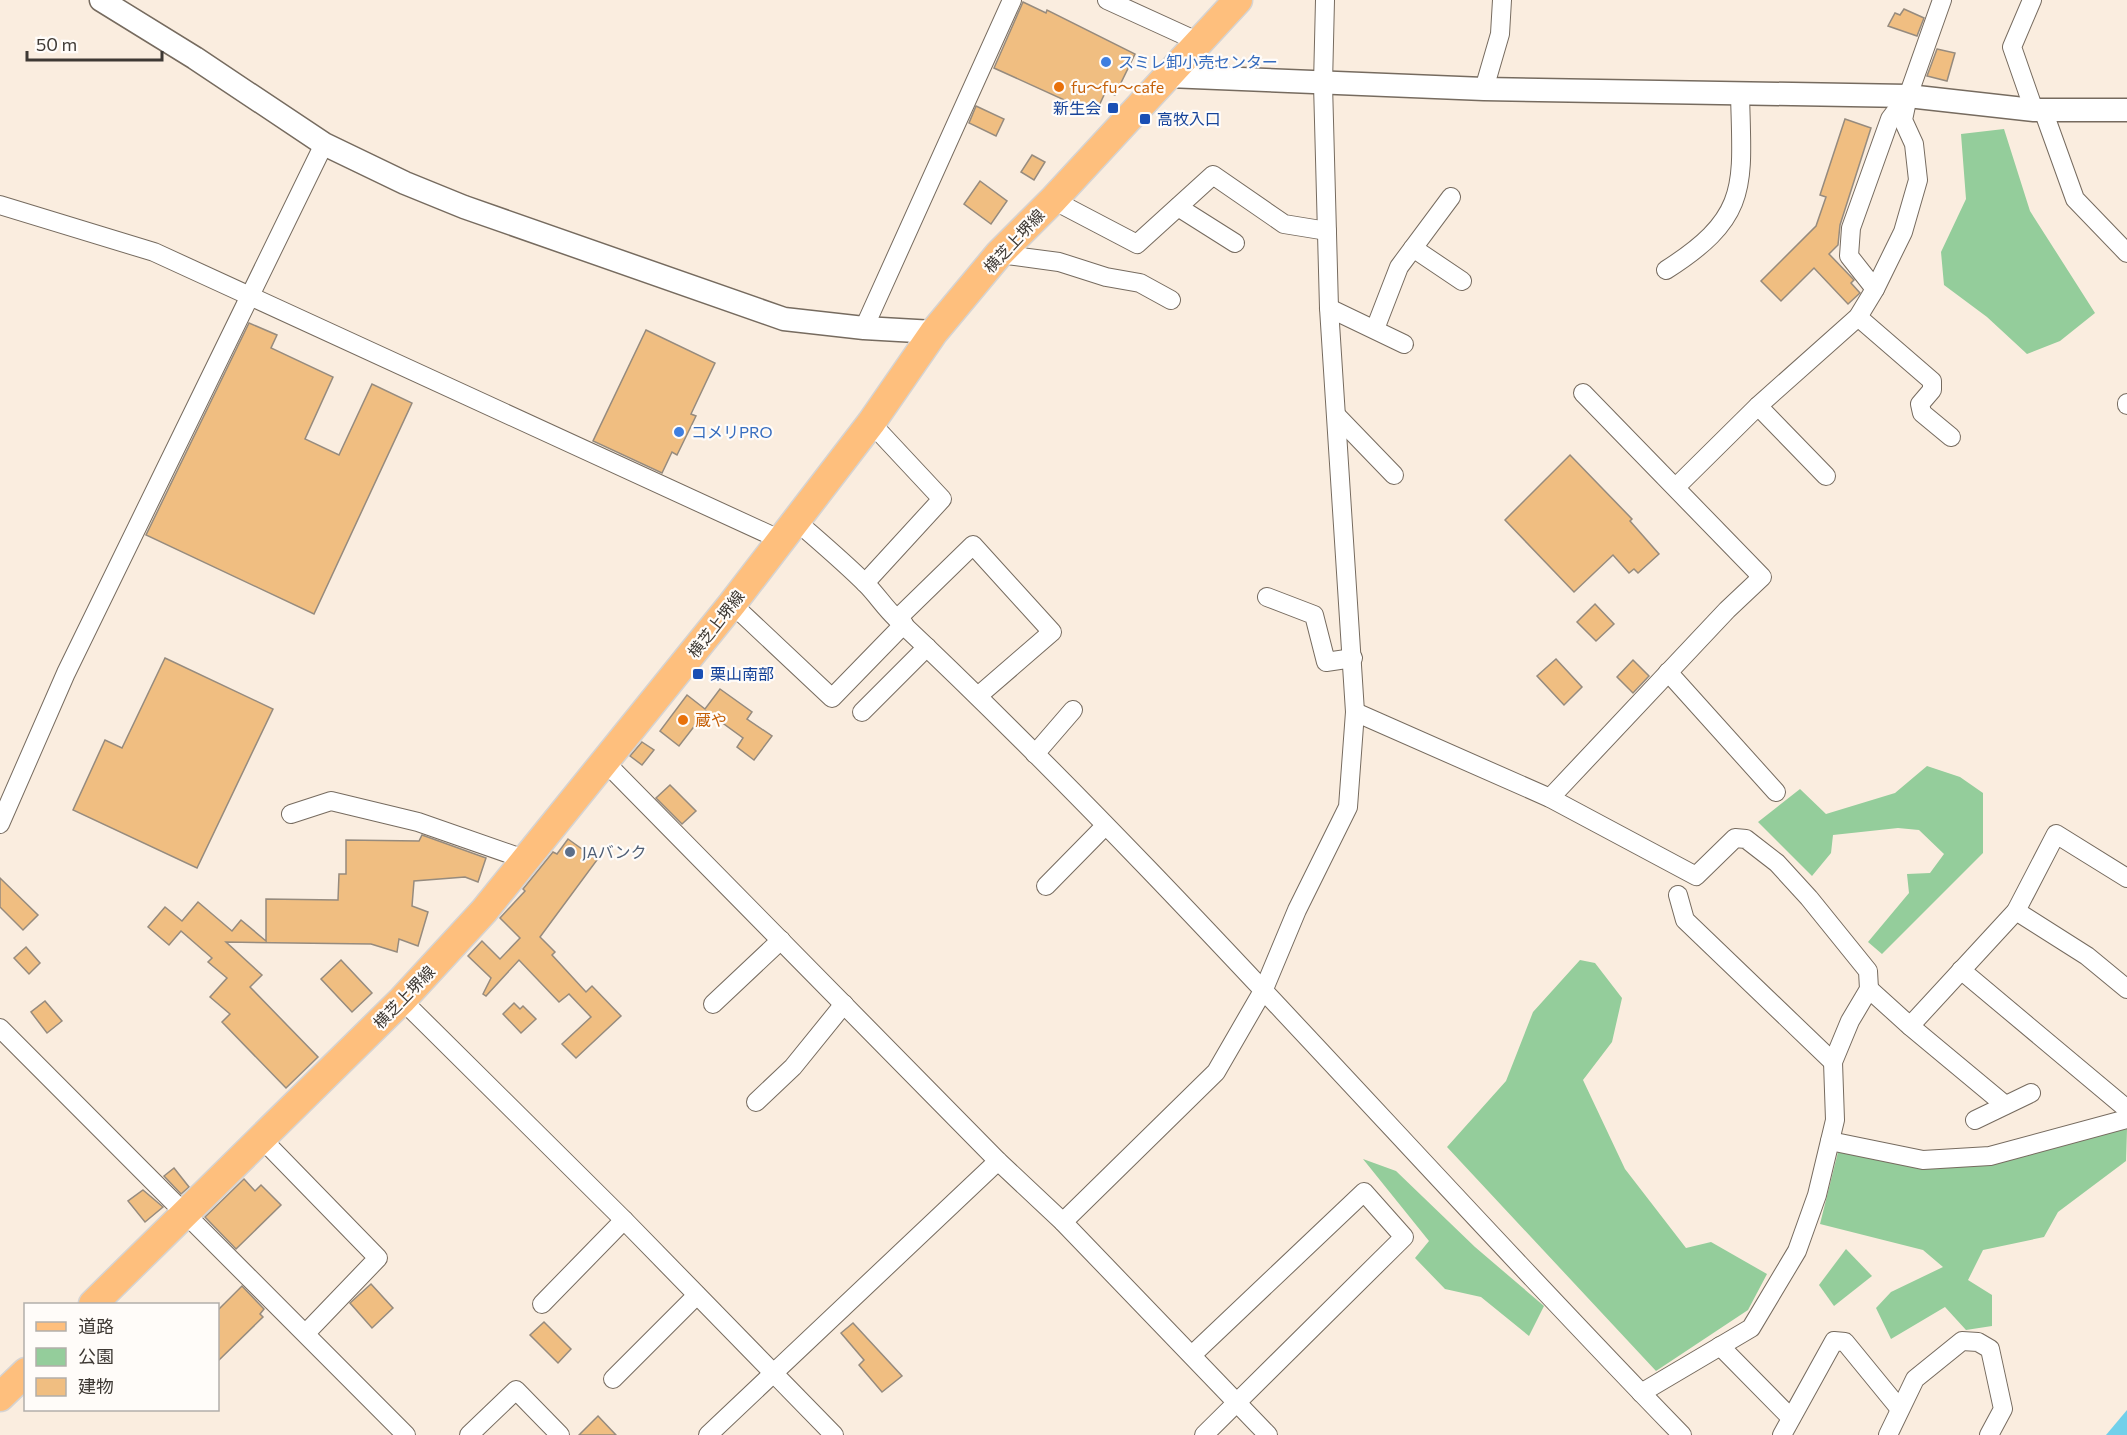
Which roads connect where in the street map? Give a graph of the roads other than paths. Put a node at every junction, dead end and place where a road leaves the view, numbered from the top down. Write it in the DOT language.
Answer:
graph roads {
  1 [pos="101,0"];
  2 [pos="1012,0"];
  3 [pos="1107,0"];
  4 [pos="1238,0"];
  5 [pos="1325,0"];
  6 [pos="1502,0"];
  7 [pos="1942,0"];
  8 [pos="2032,0"];
  9 [pos="1199,42"];
  10 [pos="1168,76"];
  11 [pos="1323,84"];
  12 [pos="1484,89"];
  13 [pos="1740,93"];
  14 [pos="1908,96"];
  15 [pos="2038,110"];
  16 [pos="2127,110"];
  17 [pos="324,144"];
  18 [pos="1451,197"];
  19 [pos="1053,200"];
  20 [pos="0,205"];
  21 [pos="1178,207"];
  22 [pos="1327,231"];
  23 [pos="1235,243"];
  24 [pos="1413,248"];
  25 [pos="2127,253"];
  26 [pos="999,254"];
  27 [pos="1666,270"];
  28 [pos="1462,281"];
  29 [pos="1875,289"];
  30 [pos="251,296"];
  31 [pos="1171,300"];
  32 [pos="1329,308"];
  33 [pos="1858,317"];
  34 [pos="864,328"];
  35 [pos="1375,329"];
  36 [pos="934,332"];
  37 [pos="1404,344"];
  38 [pos="1583,393"];
  39 [pos="1758,406"];
  40 [pos="1336,416"];
  41 [pos="871,423"];
  42 [pos="1951,437"];
  43 [pos="1394,475"];
  44 [pos="1826,477"];
  45 [pos="1676,487"];
  46 [pos="788,530"];
  47 [pos="865,583"];
  48 [pos="1267,597"];
  49 [pos="732,604"];
  50 [pos="900,621"];
  51 [pos="927,647"];
  52 [pos="1353,658"];
  53 [pos="1668,672"];
  54 [pos="978,696"];
  55 [pos="1073,710"];
  56 [pos="862,712"];
  57 [pos="1355,712"];
  58 [pos="1035,754"];
  59 [pos="606,763"];
  60 [pos="1776,792"];
  61 [pos="1550,798"];
  62 [pos="291,814"];
  63 [pos="0,824"];
  64 [pos="1105,826"];
  65 [pos="527,860"];
  66 [pos="2127,879"];
  67 [pos="1046,886"];
  68 [pos="1678,895"];
  69 [pos="2016,910"];
  70 [pos="781,940"];
  71 [pos="1961,970"];
  72 [pos="1264,989"];
  73 [pos="1869,989"];
  74 [pos="2127,989"];
  75 [pos="402,1000"];
  76 [pos="712,1004"];
  77 [pos="844,1004"];
  78 [pos="1910,1026"];
  79 [pos="0,1028"];
  80 [pos="1833,1062"];
  81 [pos="2031,1094"];
  82 [pos="756,1102"];
  83 [pos="2005,1105"];
  84 [pos="2127,1108"];
  85 [pos="2127,1119"];
  86 [pos="1975,1120"];
  87 [pos="262,1140"];
  88 [pos="1830,1141"];
  89 [pos="998,1161"];
  90 [pos="184,1214"];
  91 [pos="624,1220"];
  92 [pos="1063,1222"];
  93 [pos="697,1295"];
  94 [pos="95,1303"];
  95 [pos="542,1304"];
  96 [pos="306,1333"];
  97 [pos="1720,1346"];
  98 [pos="1192,1355"];
  99 [pos="772,1372"];
  100 [pos="24,1374"];
  101 [pos="613,1379"];
  102 [pos="1641,1393"];
  103 [pos="0,1397"];
  104 [pos="1238,1401"];
  105 [pos="1899,1408"];
  106 [pos="1791,1418"];
  107 [pos="1894,1433"];
  108 [pos="406,1435"];
  109 [pos="469,1435"];
  110 [pos="560,1435"];
  111 [pos="708,1435"];
  112 [pos="834,1435"];
  113 [pos="1204,1435"];
  114 [pos="1268,1435"];
  115 [pos="1682,1435"];
  116 [pos="1782,1435"];
  117 [pos="1989,1435"];
  1 -- 17 [label="street"];
  2 -- 34 [label="street"];
  3 -- 9 [label="street"];
  4 -- 9 [label="main road, 横芝上堺線"];
  5 -- 11 [label="street"];
  6 -- 12 [label="street"];
  7 -- 14 [label="street"];
  8 -- 15 [label="street"];
  9 -- 10 [label="main road, 横芝上堺線"];
  10 -- 11 [label="street"];
  10 -- 19 [label="main road, 横芝上堺線"];
  11 -- 12 [label="street"];
  11 -- 22 [label="street"];
  12 -- 13 [label="street"];
  13 -- 14 [label="street"];
  13 -- 27 [label="street"];
  14 -- 15 [label="street"];
  14 -- 29 [label="street"];
  14 -- 29 [label="street"];
  15 -- 16 [label="street"];
  15 -- 25 [label="street"];
  17 -- 30 [label="street"];
  17 -- 34 [label="street"];
  18 -- 24 [label="street"];
  19 -- 21 [label="street"];
  19 -- 26 [label="main road, 横芝上堺線"];
  20 -- 30 [label="street"];
  21 -- 22 [label="street"];
  21 -- 23 [label="street"];
  22 -- 32 [label="street"];
  24 -- 28 [label="street"];
  24 -- 35 [label="street"];
  26 -- 31 [label="street"];
  26 -- 36 [label="main road, 横芝上堺線"];
  29 -- 33 [label="street"];
  30 -- 46 [label="street"];
  30 -- 63 [label="street"];
  32 -- 35 [label="street"];
  32 -- 40 [label="street"];
  33 -- 39 [label="street"];
  33 -- 42 [label="street"];
  34 -- 36 [label="street"];
  35 -- 37 [label="street"];
  36 -- 41 [label="main road, 横芝上堺線"];
  38 -- 45 [label="street"];
  39 -- 44 [label="street"];
  39 -- 45 [label="street"];
  40 -- 43 [label="street"];
  40 -- 52 [label="street"];
  41 -- 46 [label="main road, 横芝上堺線"];
  41 -- 47 [label="street"];
  45 -- 53 [label="street"];
  46 -- 47 [label="street"];
  46 -- 49 [label="main road, 横芝上堺線"];
  47 -- 50 [label="street"];
  48 -- 52 [label="street"];
  49 -- 50 [label="street"];
  49 -- 59 [label="main road, 横芝上堺線"];
  50 -- 51 [label="street"];
  50 -- 54 [label="street"];
  51 -- 54 [label="street"];
  51 -- 56 [label="street"];
  52 -- 57 [label="street"];
  53 -- 60 [label="street"];
  53 -- 61 [label="street"];
  54 -- 58 [label="street"];
  55 -- 58 [label="street"];
  57 -- 61 [label="street"];
  57 -- 72 [label="street"];
  58 -- 64 [label="street"];
  59 -- 65 [label="main road, 横芝上堺線"];
  59 -- 70 [label="street"];
  61 -- 73 [label="street"];
  62 -- 65 [label="street"];
  64 -- 67 [label="street"];
  64 -- 72 [label="street"];
  65 -- 75 [label="main road, 横芝上堺線"];
  66 -- 69 [label="street"];
  68 -- 80 [label="street"];
  69 -- 71 [label="street"];
  69 -- 74 [label="street"];
  70 -- 76 [label="street"];
  70 -- 77 [label="street"];
  71 -- 78 [label="street"];
  71 -- 84 [label="street"];
  72 -- 92 [label="street"];
  72 -- 102 [label="street"];
  73 -- 78 [label="street"];
  73 -- 80 [label="street"];
  75 -- 87 [label="main road, 横芝上堺線"];
  75 -- 91 [label="street"];
  77 -- 82 [label="street"];
  77 -- 89 [label="street"];
  78 -- 83 [label="street"];
  79 -- 90 [label="street"];
  80 -- 88 [label="street"];
  81 -- 83 [label="street"];
  83 -- 86 [label="street"];
  85 -- 88 [label="street"];
  87 -- 90 [label="main road, 横芝上堺線"];
  87 -- 96 [label="street"];
  88 -- 97 [label="street"];
  89 -- 92 [label="street"];
  89 -- 99 [label="street"];
  90 -- 94 [label="main road, 横芝上堺線"];
  90 -- 96 [label="street"];
  91 -- 93 [label="street"];
  91 -- 95 [label="street"];
  92 -- 98 [label="street"];
  93 -- 99 [label="street"];
  93 -- 101 [label="street"];
  96 -- 108 [label="street"];
  97 -- 102 [label="street"];
  97 -- 106 [label="street"];
  98 -- 104 [label="street"];
  98 -- 104 [label="street"];
  99 -- 111 [label="street"];
  99 -- 112 [label="street"];
  100 -- 103 [label="main road"];
  102 -- 115 [label="street"];
  104 -- 113 [label="street"];
  104 -- 114 [label="street"];
  105 -- 106 [label="street"];
  105 -- 107 [label="street"];
  105 -- 117 [label="street"];
  106 -- 116 [label="street"];
  109 -- 110 [label="street"];
}
